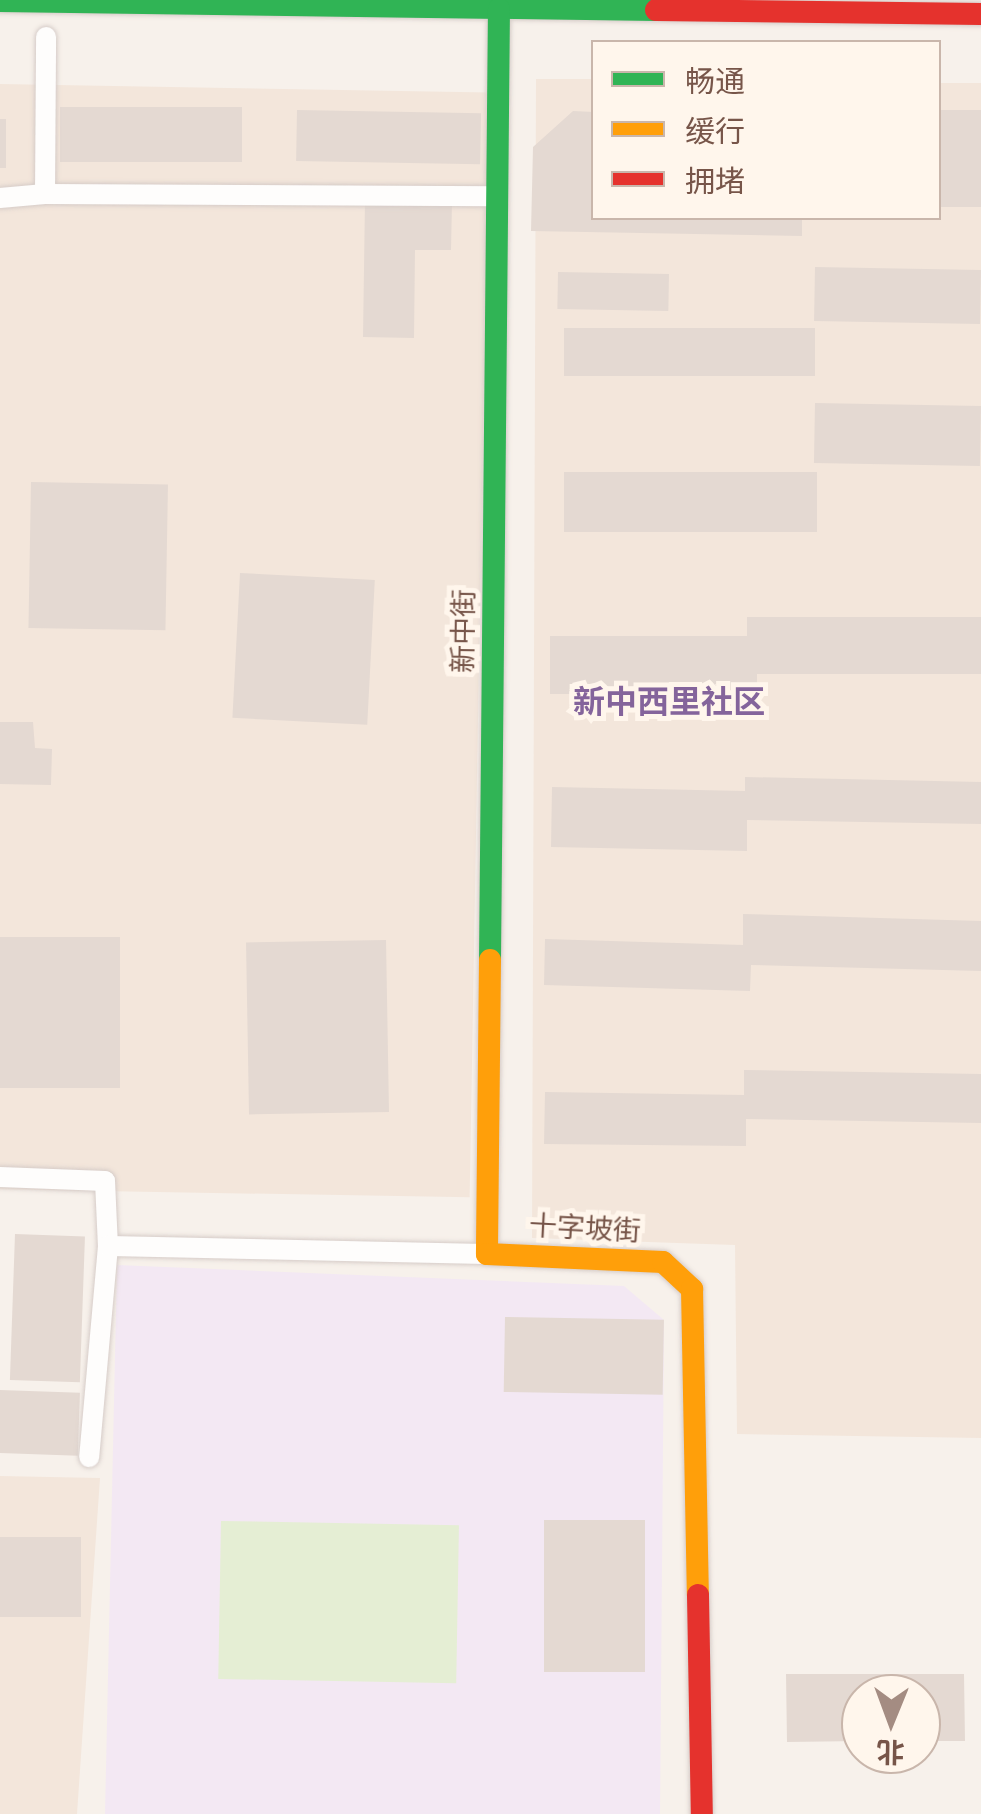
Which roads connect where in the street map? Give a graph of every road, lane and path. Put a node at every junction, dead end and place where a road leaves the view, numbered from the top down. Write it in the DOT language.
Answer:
graph roads {
  1 [pos="0,2"];
  2 [pos="500,9"];
  3 [pos="981,14"];
  4 [pos="46,37"];
  5 [pos="45,194"];
  6 [pos="497,196"];
  7 [pos="0,198"];
  8 [pos="0,1176"];
  9 [pos="108,1246"];
  10 [pos="487,1254"];
  11 [pos="89,1457"];
  12 [pos="702,1814"];
  1 -- 2 [label="street"];
  2 -- 3 [label="street"];
  2 -- 6 [label="street, 新中街"];
  4 -- 5 [label="street"];
  5 -- 6 [label="street"];
  5 -- 7 [label="street"];
  6 -- 10 [label="street, 新中街"];
  8 -- 9 [label="street"];
  9 -- 10 [label="street, 十字坡街"];
  9 -- 11 [label="street"];
  10 -- 12 [label="street, 十字坡街"];
}
